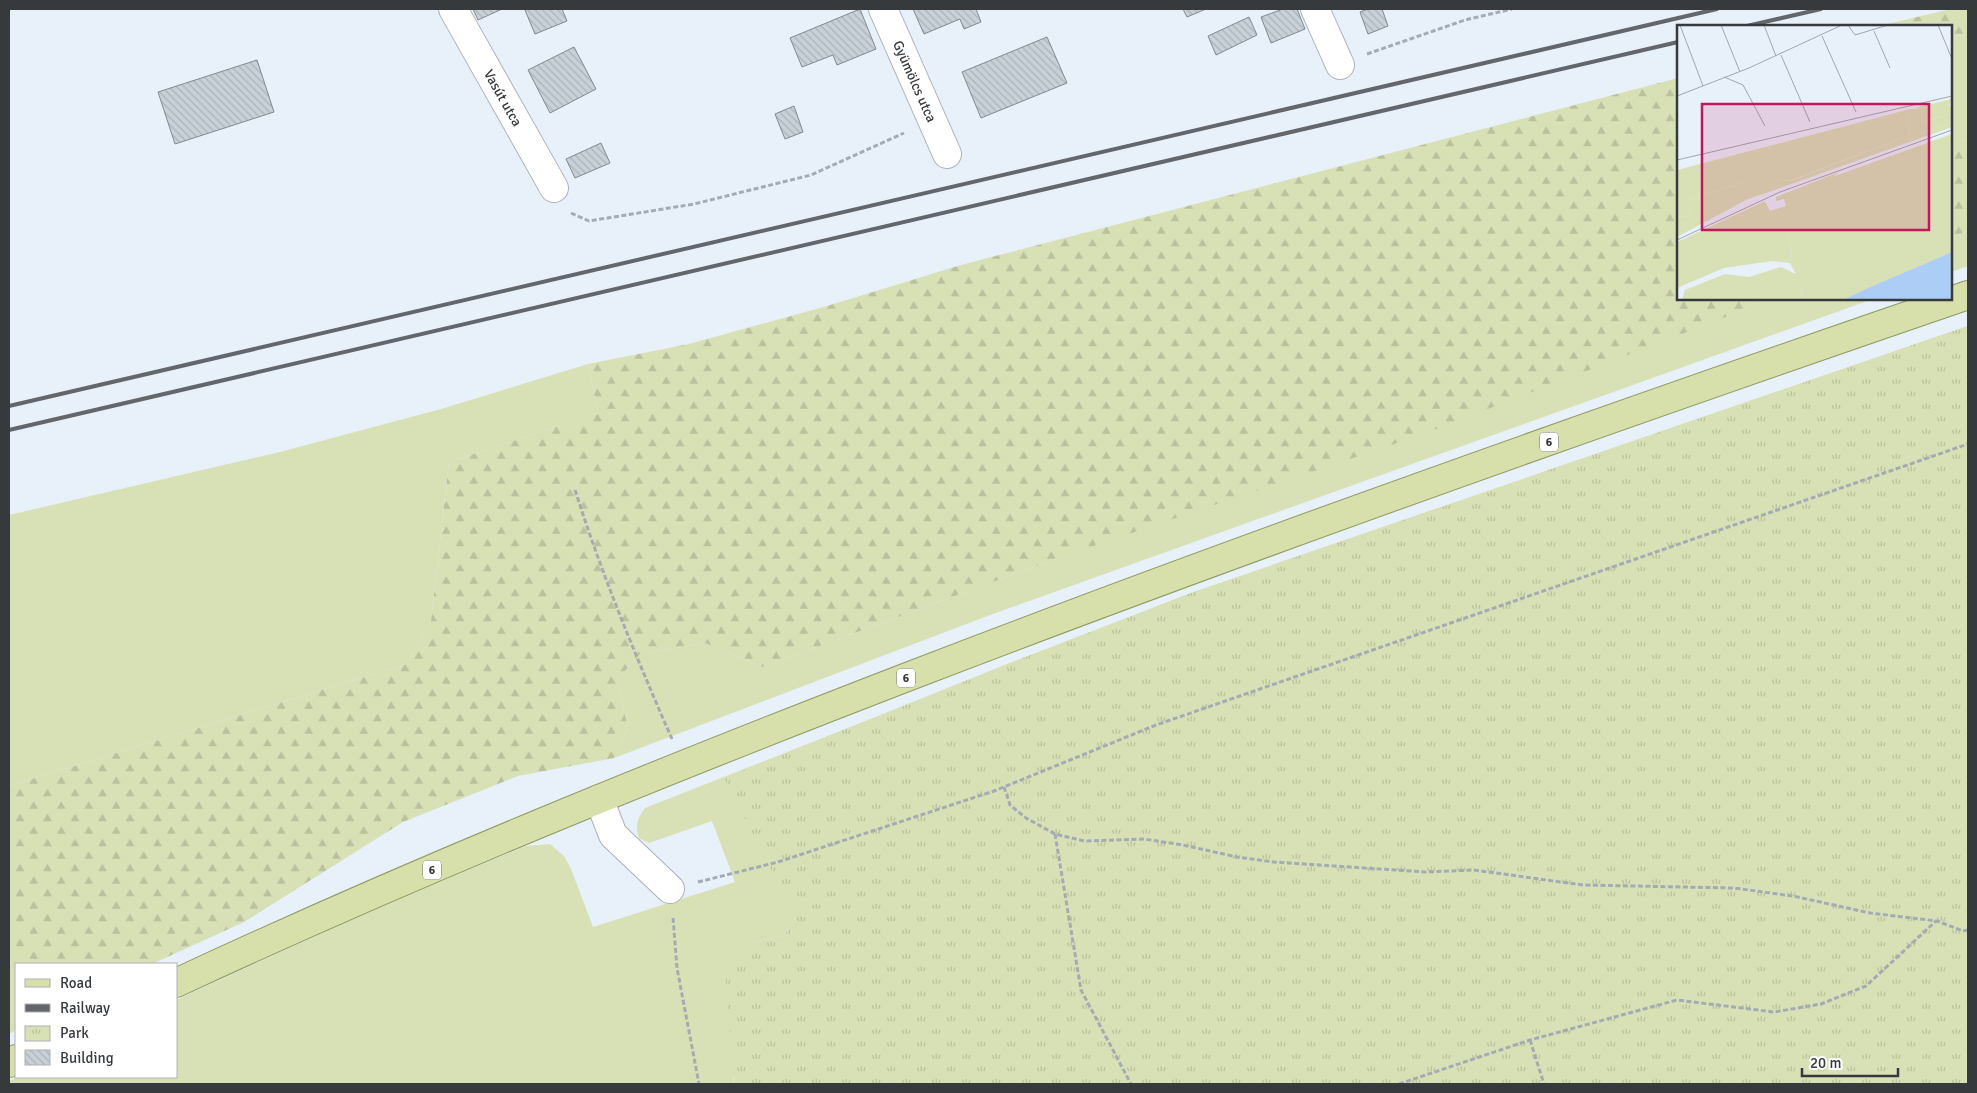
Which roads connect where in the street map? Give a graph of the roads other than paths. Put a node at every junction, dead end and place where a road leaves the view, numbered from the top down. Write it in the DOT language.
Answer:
graph roads {
  1 [pos="453,9"];
  2 [pos="883,9"];
  3 [pos="1315,9"];
  4 [pos="1337,59"];
  5 [pos="947,154"];
  6 [pos="554,188"];
  7 [pos="1968,295"];
  8 [pos="600,799"];
  9 [pos="670,889"];
  10 [pos="178,982"];
  1 -- 6 [label="street, Vasút utca"];
  2 -- 5 [label="street, Gyümölcs utca"];
  3 -- 4 [label="street"];
  7 -- 8 [label="main road, 6"];
  8 -- 9 [label="street"];
  8 -- 10 [label="main road, 6"];
}
